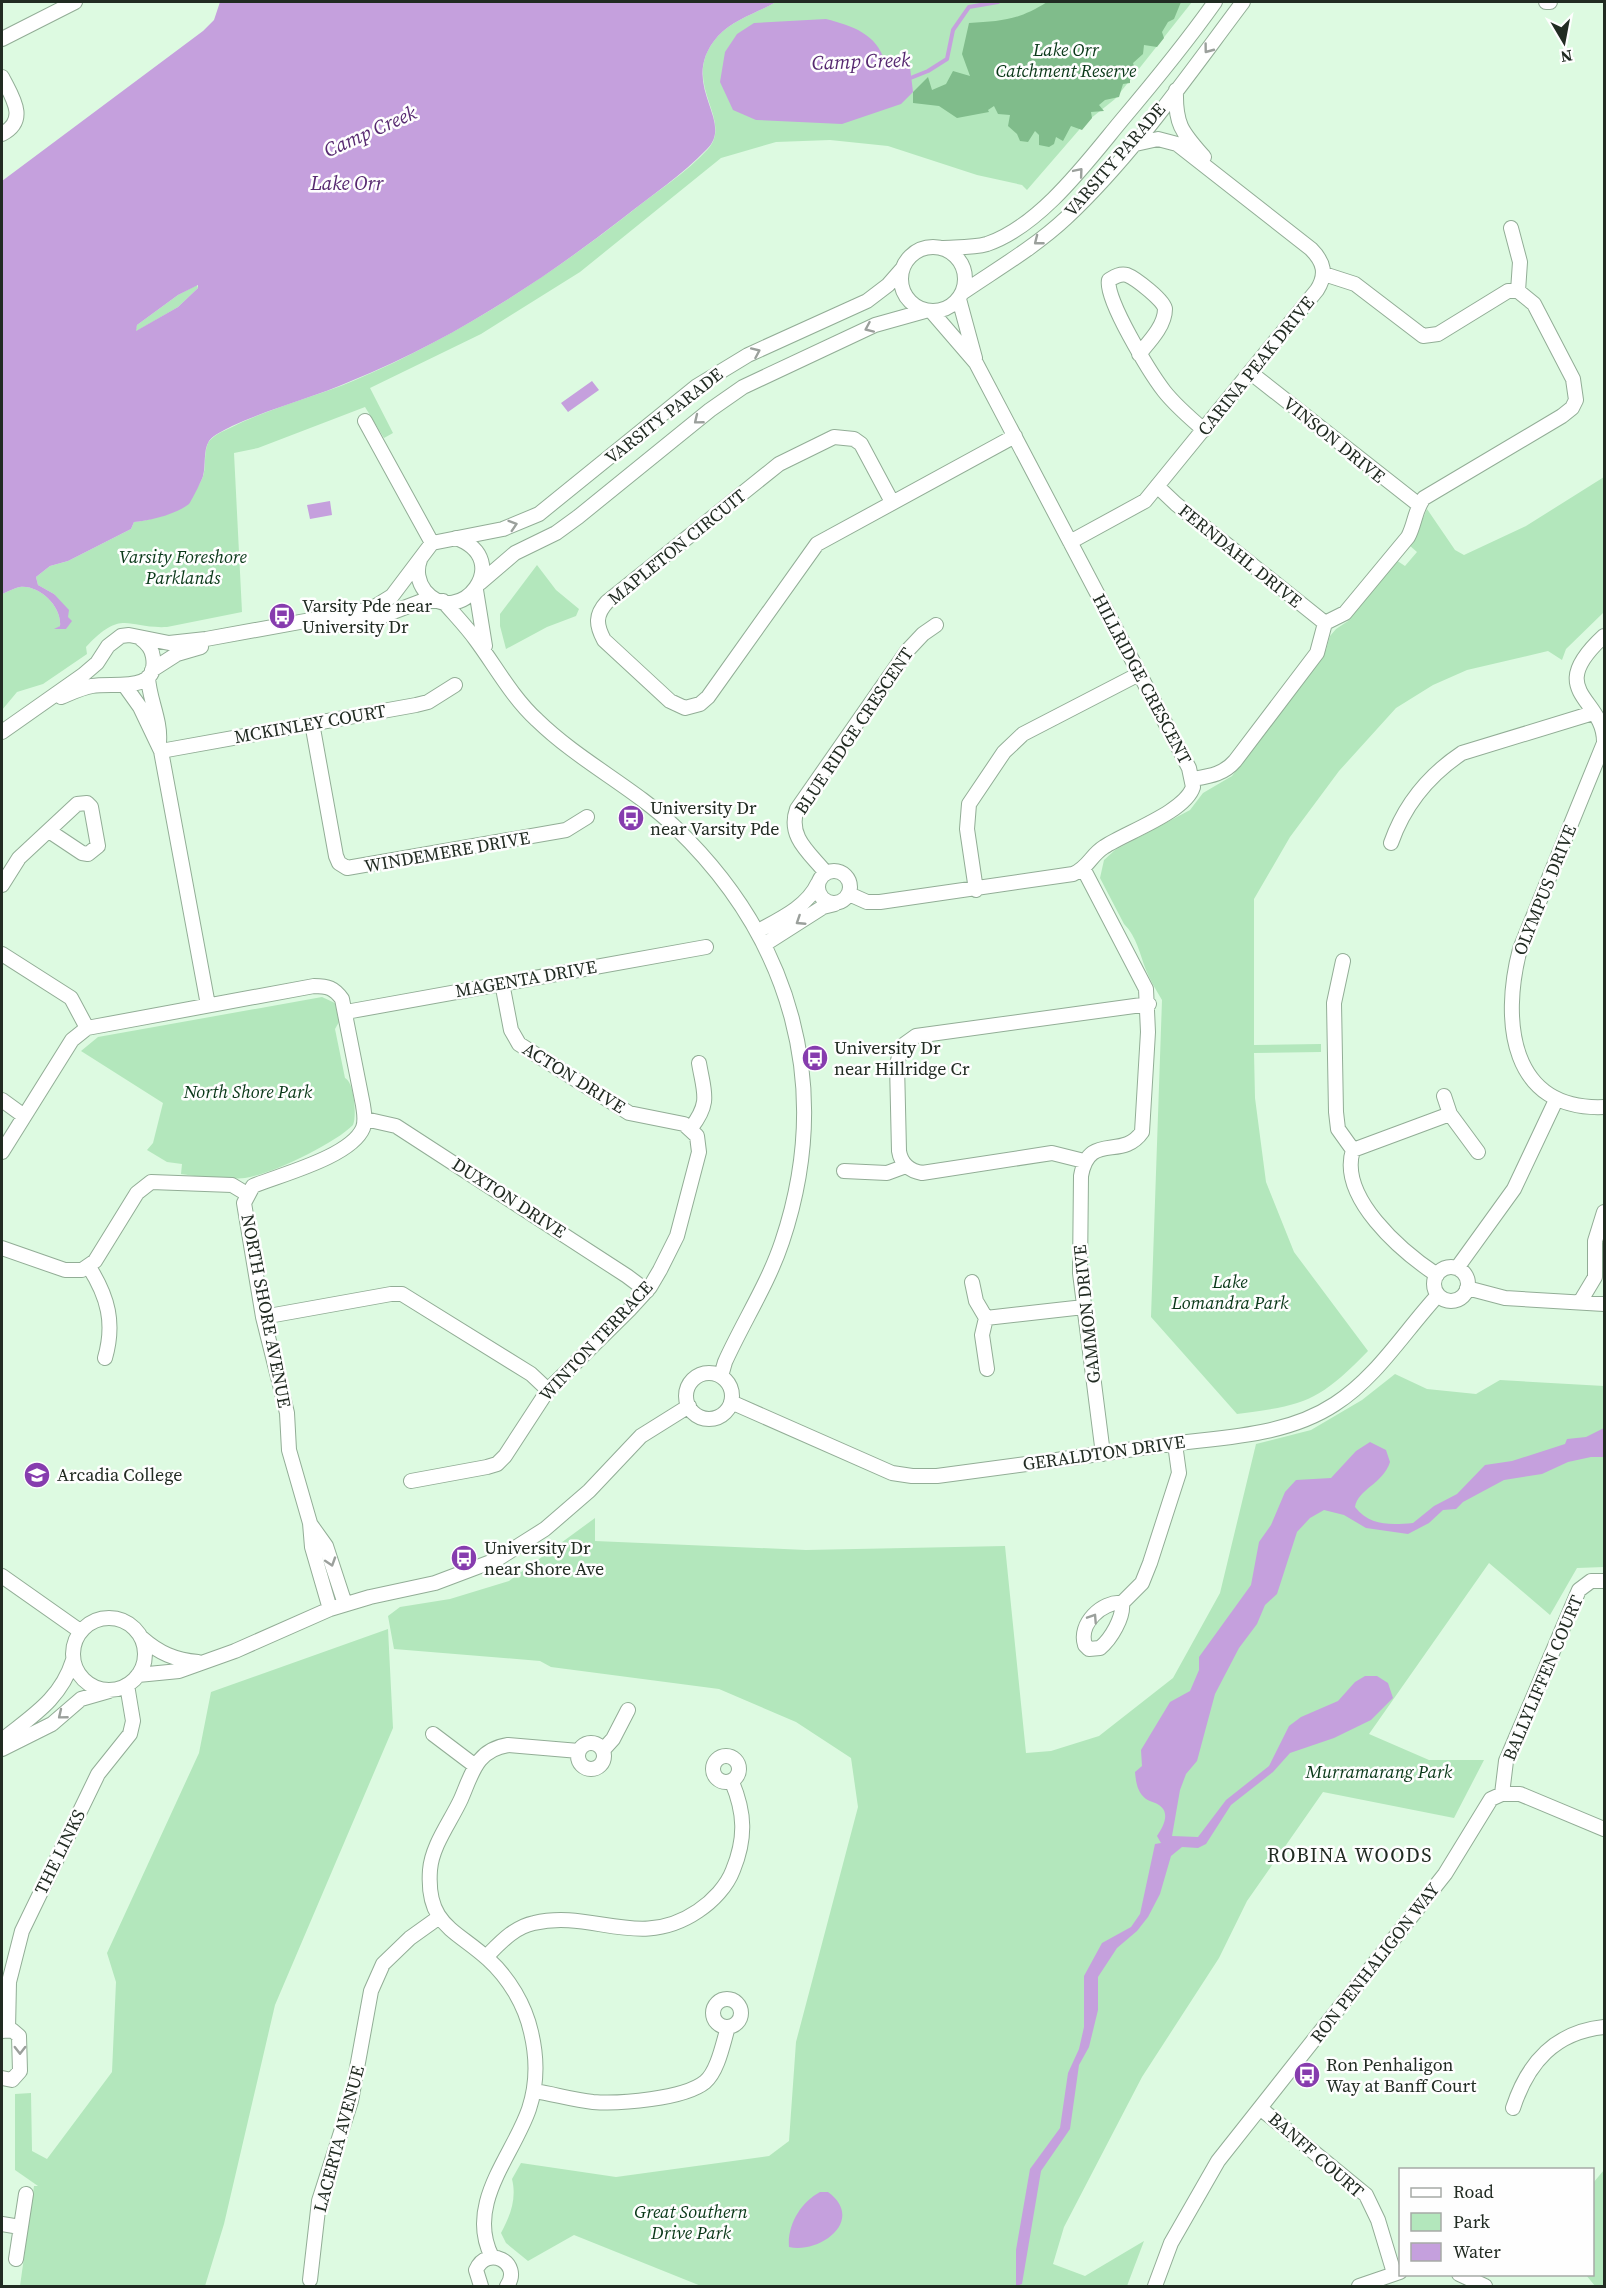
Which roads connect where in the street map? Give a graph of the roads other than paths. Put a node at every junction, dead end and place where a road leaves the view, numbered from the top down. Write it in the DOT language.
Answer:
graph roads {
  1 [pos="75,2"];
  2 [pos="1215,2"];
  3 [pos="1243,2"];
  4 [pos="2,39"];
  5 [pos="2,77"];
  6 [pos="1176,90"];
  7 [pos="2,134"];
  8 [pos="1131,145"];
  9 [pos="1221,177"];
  10 [pos="1511,228"];
  11 [pos="941,248"];
  12 [pos="902,270"];
  13 [pos="1324,274"];
  14 [pos="1518,291"];
  15 [pos="961,296"];
  16 [pos="928,311"];
  17 [pos="1139,354"];
  18 [pos="976,363"];
  19 [pos="1251,373"];
  20 [pos="365,422"];
  21 [pos="1204,430"];
  22 [pos="1015,436"];
  23 [pos="1157,486"];
  24 [pos="892,502"];
  25 [pos="1419,505"];
  26 [pos="456,538"];
  27 [pos="1070,542"];
  28 [pos="432,543"];
  29 [pos="421,556"];
  30 [pos="478,586"];
  31 [pos="442,601"];
  32 [pos="1325,623"];
  33 [pos="936,625"];
  34 [pos="136,636"];
  35 [pos="1605,636"];
  36 [pos="104,653"];
  37 [pos="488,657"];
  38 [pos="150,673"];
  39 [pos="1139,674"];
  40 [pos="122,685"];
  41 [pos="454,685"];
  42 [pos="1593,713"];
  43 [pos="312,723"];
  44 [pos="2,732"];
  45 [pos="2,741"];
  46 [pos="160,747"];
  47 [pos="1193,779"];
  48 [pos="587,817"];
  49 [pos="49,831"];
  50 [pos="1391,843"];
  51 [pos="1084,870"];
  52 [pos="822,878"];
  53 [pos="2,885"];
  54 [pos="976,890"];
  55 [pos="849,894"];
  56 [pos="837,903"];
  57 [pos="758,931"];
  58 [pos="765,944"];
  59 [pos="706,947"];
  60 [pos="2,954"];
  61 [pos="1343,961"];
  62 [pos="502,983"];
  63 [pos="1149,1004"];
  64 [pos="208,1005"];
  65 [pos="346,1012"];
  66 [pos="87,1028"];
  67 [pos="699,1063"];
  68 [pos="1444,1096"];
  69 [pos="2,1100"];
  70 [pos="1556,1100"];
  71 [pos="1605,1107"];
  72 [pos="1450,1114"];
  73 [pos="24,1116"];
  74 [pos="365,1119"];
  75 [pos="691,1128"];
  76 [pos="1353,1150"];
  77 [pos="2,1152"];
  78 [pos="1478,1152"];
  79 [pos="1084,1161"];
  80 [pos="906,1166"];
  81 [pos="844,1171"];
  82 [pos="248,1194"];
  83 [pos="1605,1212"];
  84 [pos="2,1248"];
  85 [pos="89,1267"];
  86 [pos="1457,1268"];
  87 [pos="1437,1275"];
  88 [pos="972,1282"];
  89 [pos="1467,1288"];
  90 [pos="647,1291"];
  91 [pos="1438,1295"];
  92 [pos="1580,1302"];
  93 [pos="1605,1304"];
  94 [pos="1084,1306"];
  95 [pos="263,1317"];
  96 [pos="986,1318"];
  97 [pos="105,1358"];
  98 [pos="987,1369"];
  99 [pos="721,1376"];
  100 [pos="548,1390"];
  101 [pos="731,1402"];
  102 [pos="689,1406"];
  103 [pos="1175,1444"];
  104 [pos="1103,1454"];
  105 [pos="411,1481"];
  106 [pos="310,1523"];
  107 [pos="2,1576"];
  108 [pos="1605,1581"];
  109 [pos="1122,1603"];
  110 [pos="345,1604"];
  111 [pos="330,1609"];
  112 [pos="80,1631"];
  113 [pos="142,1638"];
  114 [pos="73,1660"];
  115 [pos="200,1662"];
  116 [pos="133,1680"];
  117 [pos="114,1689"];
  118 [pos="628,1710"];
  119 [pos="433,1734"];
  120 [pos="2,1740"];
  121 [pos="2,1749"];
  122 [pos="603,1750"];
  123 [pos="579,1751"];
  124 [pos="474,1765"];
  125 [pos="732,1782"];
  126 [pos="1502,1794"];
  127 [pos="1605,1829"];
  128 [pos="438,1918"];
  129 [pos="486,1957"];
  130 [pos="728,2027"];
  131 [pos="1605,2027"];
  132 [pos="5,2031"];
  133 [pos="2,2078"];
  134 [pos="534,2091"];
  135 [pos="1260,2108"];
  136 [pos="1513,2108"];
  137 [pos="26,2194"];
  138 [pos="2,2224"];
  139 [pos="20,2227"];
  140 [pos="492,2257"];
  141 [pos="16,2259"];
  142 [pos="1397,2272"];
  143 [pos="1463,2276"];
  144 [pos="310,2280"];
  145 [pos="476,2285"];
  146 [pos="507,2286"];
  147 [pos="1155,2286"];
  148 [pos="1359,2286"];
  149 [pos="1485,2286"];
  1 -- 4 [label="street"];
  11 -- 2 [label="street, VARSITY PARADE, one-way"];
  3 -- 6 [label="street, VARSITY PARADE, one-way"];
  5 -- 7 [label="street"];
  6 -- 8 [label="street, VARSITY PARADE"];
  6 -- 9 [label="street"];
  8 -- 9 [label="street"];
  8 -- 15 [label="street, VARSITY PARADE, one-way"];
  9 -- 13 [label="street"];
  10 -- 14 [label="street"];
  11 -- 12 [label="street"];
  11 -- 15 [label="street"];
  12 -- 16 [label="street"];
  26 -- 12 [label="street, VARSITY PARADE, one-way"];
  13 -- 14 [label="street"];
  13 -- 19 [label="street, CARINA PEAK DRIVE"];
  14 -- 25 [label="street"];
  15 -- 16 [label="street"];
  15 -- 18 [label="street, HILLRIDGE CRESCENT"];
  16 -- 18 [label="street, HILLRIDGE CRESCENT"];
  16 -- 30 [label="street, VARSITY PARADE, one-way"];
  17 -- 17 [label="street"];
  17 -- 21 [label="street"];
  18 -- 22 [label="street, HILLRIDGE CRESCENT"];
  19 -- 21 [label="street, CARINA PEAK DRIVE"];
  19 -- 25 [label="street, VINSON DRIVE"];
  20 -- 28 [label="street"];
  21 -- 23 [label="street, CARINA PEAK DRIVE"];
  22 -- 24 [label="street, MAPLETON CIRCUIT"];
  22 -- 27 [label="street, HILLRIDGE CRESCENT"];
  23 -- 27 [label="street, CARINA PEAK DRIVE"];
  23 -- 32 [label="street, FERNDAHL DRIVE"];
  24 -- 24 [label="street, MAPLETON CIRCUIT"];
  25 -- 32 [label="street"];
  26 -- 28 [label="street, VARSITY PARADE"];
  26 -- 30 [label="street"];
  27 -- 39 [label="street, HILLRIDGE CRESCENT"];
  28 -- 29 [label="street"];
  29 -- 31 [label="street"];
  29 -- 34 [label="street"];
  30 -- 31 [label="street, VARSITY PARADE"];
  30 -- 37 [label="street"];
  31 -- 37 [label="street"];
  31 -- 38 [label="street, VARSITY PARADE"];
  32 -- 47 [label="street"];
  33 -- 52 [label="street, BLUE RIDGE CRESCENT"];
  34 -- 36 [label="street"];
  34 -- 38 [label="street"];
  35 -- 42 [label="street, OLYMPUS DRIVE"];
  36 -- 40 [label="street"];
  36 -- 44 [label="street"];
  37 -- 57 [label="street"];
  38 -- 40 [label="street, VARSITY PARADE"];
  38 -- 46 [label="street"];
  39 -- 47 [label="street, HILLRIDGE CRESCENT"];
  39 -- 54 [label="street"];
  40 -- 45 [label="street, VARSITY PARADE"];
  40 -- 46 [label="street"];
  41 -- 43 [label="street, MCKINLEY COURT"];
  42 -- 50 [label="street"];
  42 -- 70 [label="street, OLYMPUS DRIVE"];
  43 -- 46 [label="street, MCKINLEY COURT"];
  43 -- 48 [label="street, WINDEMERE DRIVE"];
  46 -- 64 [label="street"];
  47 -- 51 [label="street, HILLRIDGE CRESCENT"];
  49 -- 53 [label="street"];
  51 -- 54 [label="street"];
  51 -- 63 [label="street"];
  52 -- 55 [label="street"];
  52 -- 56 [label="street"];
  52 -- 57 [label="street"];
  54 -- 55 [label="street"];
  55 -- 56 [label="street"];
  56 -- 58 [label="street, one-way"];
  57 -- 58 [label="street"];
  58 -- 99 [label="street"];
  59 -- 62 [label="street, MAGENTA DRIVE"];
  60 -- 66 [label="street"];
  61 -- 76 [label="street"];
  62 -- 65 [label="street, MAGENTA DRIVE"];
  62 -- 75 [label="street, ACTON DRIVE"];
  63 -- 79 [label="street"];
  63 -- 80 [label="street"];
  64 -- 65 [label="street"];
  64 -- 66 [label="street"];
  65 -- 74 [label="street"];
  66 -- 73 [label="street"];
  67 -- 75 [label="street"];
  68 -- 72 [label="street"];
  69 -- 73 [label="street"];
  70 -- 71 [label="street, OLYMPUS DRIVE"];
  70 -- 86 [label="street"];
  72 -- 76 [label="street"];
  72 -- 78 [label="street"];
  73 -- 77 [label="street"];
  74 -- 82 [label="street, NORTH SHORE AVENUE"];
  74 -- 90 [label="street, DUXTON DRIVE"];
  75 -- 90 [label="street, WINTON TERRACE"];
  76 -- 87 [label="street"];
  79 -- 80 [label="street"];
  79 -- 94 [label="street, GAMMON DRIVE"];
  80 -- 81 [label="street"];
  82 -- 85 [label="street"];
  82 -- 95 [label="street, NORTH SHORE AVENUE"];
  83 -- 92 [label="street"];
  84 -- 85 [label="street"];
  85 -- 97 [label="street"];
  86 -- 87 [label="street"];
  86 -- 89 [label="street"];
  87 -- 91 [label="street"];
  88 -- 96 [label="street"];
  89 -- 91 [label="street"];
  89 -- 92 [label="street"];
  90 -- 100 [label="street, WINTON TERRACE"];
  91 -- 103 [label="street, GERALDTON DRIVE"];
  92 -- 93 [label="street"];
  94 -- 96 [label="street"];
  94 -- 104 [label="street, GAMMON DRIVE"];
  95 -- 100 [label="street"];
  95 -- 106 [label="street, NORTH SHORE AVENUE"];
  96 -- 98 [label="street"];
  99 -- 101 [label="street"];
  99 -- 102 [label="street"];
  100 -- 105 [label="street, WINTON TERRACE"];
  101 -- 102 [label="street"];
  101 -- 104 [label="street, GERALDTON DRIVE"];
  102 -- 110 [label="street"];
  103 -- 104 [label="street, GERALDTON DRIVE"];
  103 -- 109 [label="street"];
  106 -- 110 [label="street, NORTH SHORE AVENUE, one-way"];
  106 -- 111 [label="street, NORTH SHORE AVENUE"];
  107 -- 112 [label="street"];
  108 -- 126 [label="street, BALLYLIFFEN COURT"];
  110 -- 111 [label="street"];
  111 -- 115 [label="street"];
  112 -- 113 [label="street"];
  112 -- 114 [label="street"];
  113 -- 115 [label="street"];
  113 -- 116 [label="street"];
  114 -- 117 [label="street"];
  114 -- 120 [label="street"];
  115 -- 116 [label="street"];
  116 -- 117 [label="street"];
  116 -- 132 [label="street, THE LINKS"];
  117 -- 121 [label="street, one-way"];
  118 -- 122 [label="street"];
  119 -- 124 [label="street"];
  122 -- 123 [label="street"];
  122 -- 123 [label="street"];
  123 -- 124 [label="street"];
  124 -- 128 [label="street"];
  125 -- 129 [label="street"];
  126 -- 127 [label="street"];
  126 -- 135 [label="street, RON PENHALIGON WAY"];
  128 -- 129 [label="street"];
  128 -- 144 [label="street, LACERTA AVENUE"];
  129 -- 134 [label="street"];
  130 -- 134 [label="street"];
  131 -- 136 [label="street"];
  132 -- 133 [label="street, THE LINKS, one-way"];
  134 -- 140 [label="street"];
  135 -- 142 [label="street, BANFF COURT"];
  135 -- 147 [label="street, RON PENHALIGON WAY"];
  137 -- 139 [label="street"];
  138 -- 139 [label="street"];
  139 -- 141 [label="street"];
  140 -- 145 [label="street"];
  140 -- 146 [label="street"];
  142 -- 148 [label="street, BANFF COURT"];
  143 -- 149 [label="street"];
}
